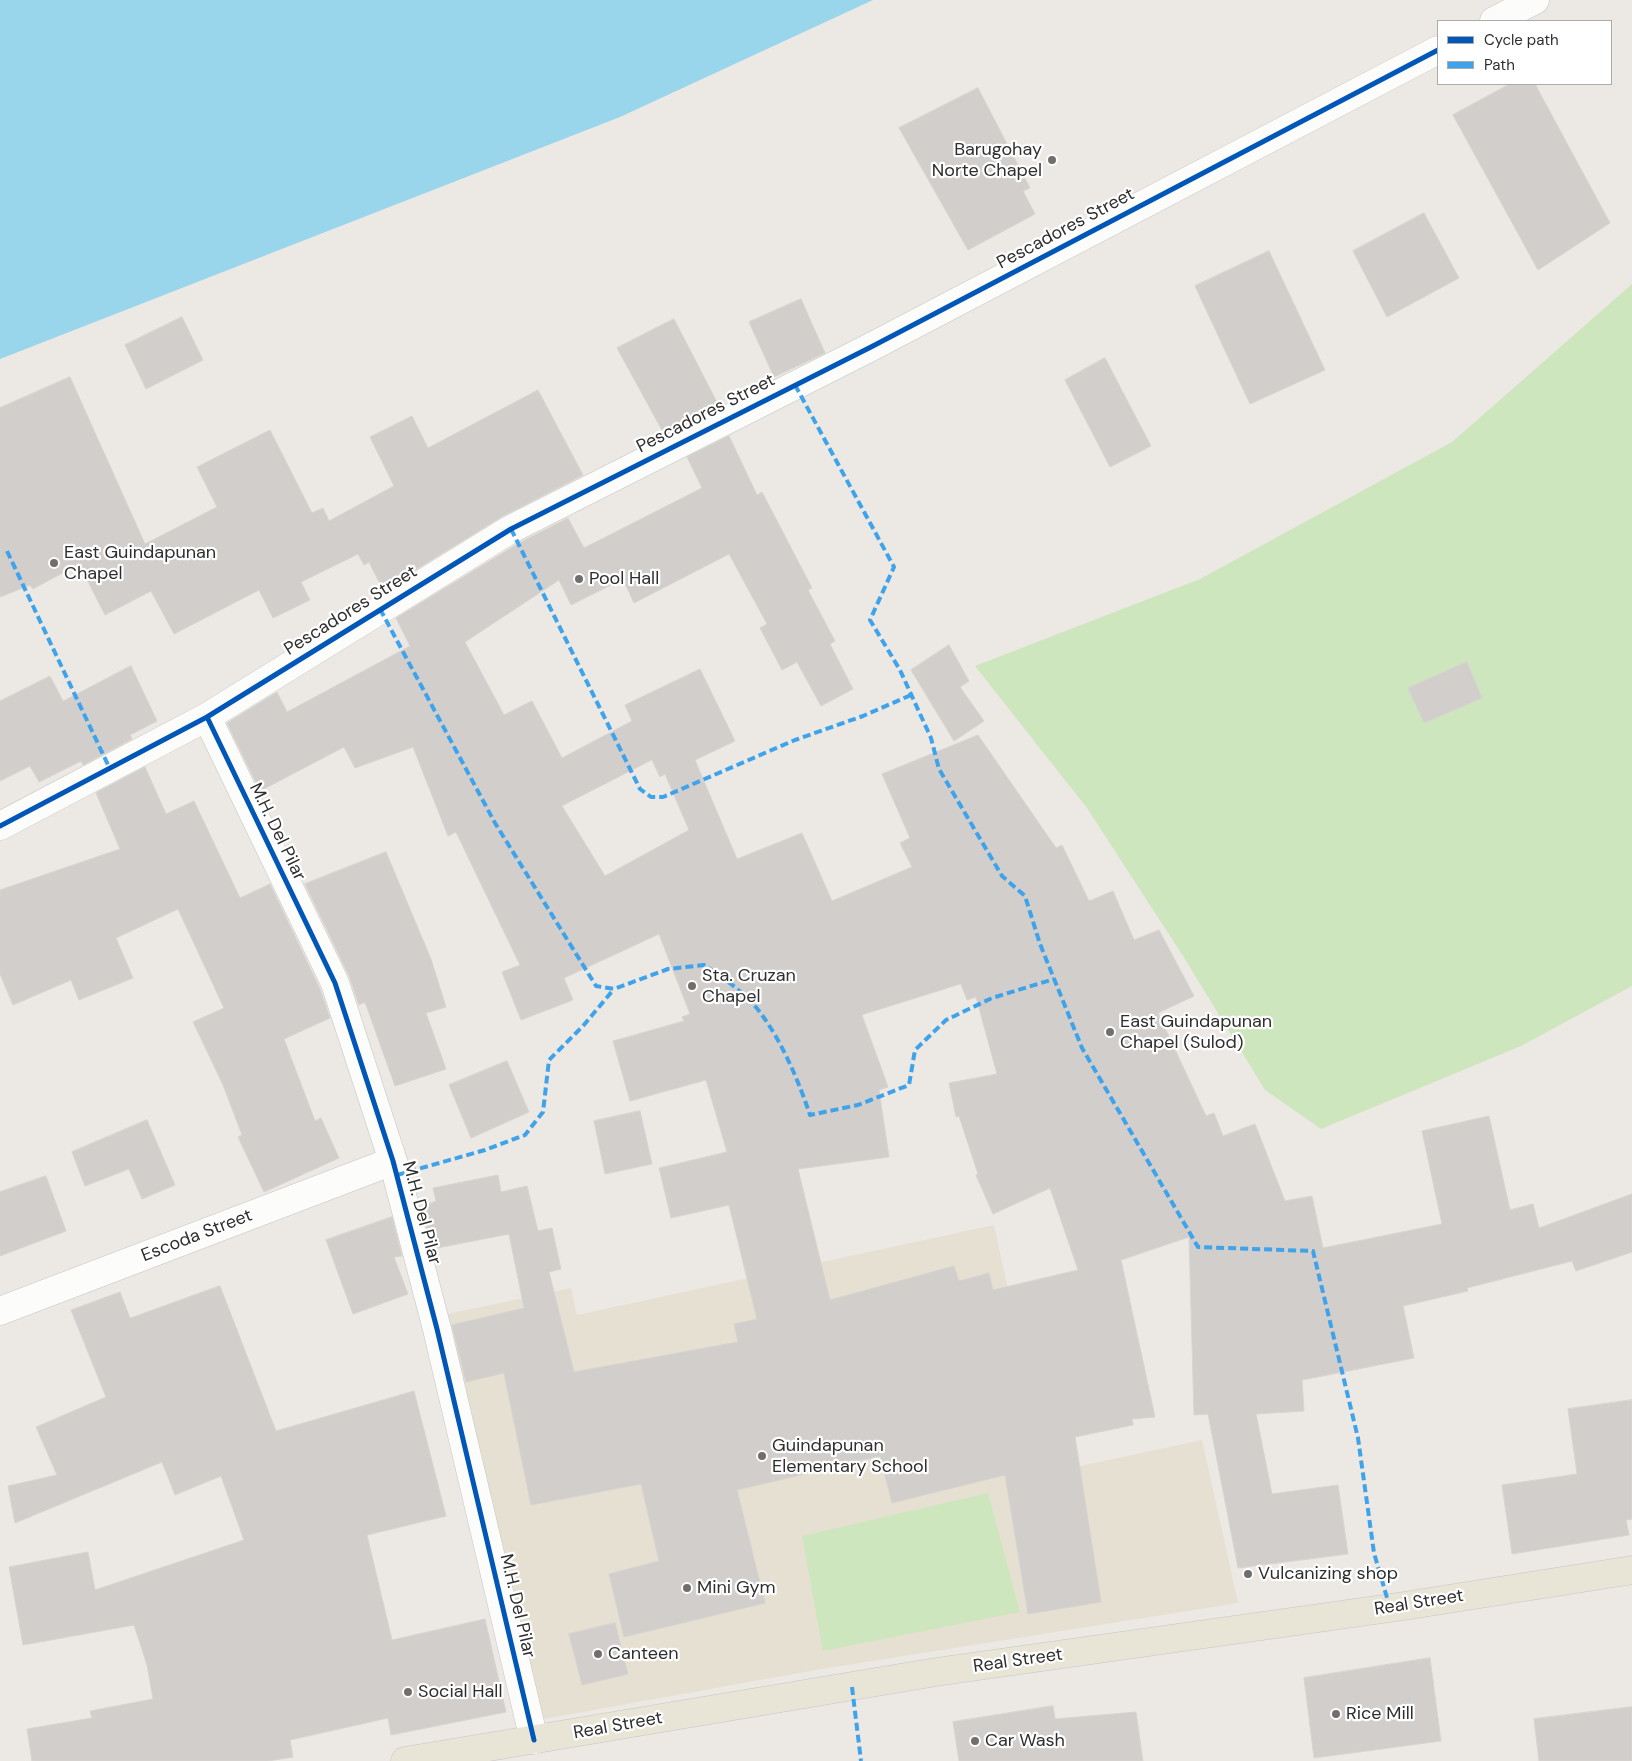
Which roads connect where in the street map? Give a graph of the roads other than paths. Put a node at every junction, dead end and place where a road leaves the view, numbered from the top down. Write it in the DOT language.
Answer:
graph roads {
  1 [pos="1534,0"];
  2 [pos="1496,20"];
  3 [pos="1437,51"];
  4 [pos="207,717"];
  5 [pos="0,826"];
  6 [pos="394,1161"];
  7 [pos="0,1311"];
  8 [pos="1632,1570"];
  9 [pos="534,1740"];
  10 [pos="405,1761"];
  1 -- 2 [label="street"];
  3 -- 4 [label="street, Pescadores Street"];
  4 -- 5 [label="street, Pescadores Street"];
  4 -- 6 [label="street, M.H. Del Pilar"];
  6 -- 7 [label="street, Escoda Street"];
  6 -- 9 [label="street, M.H. Del Pilar"];
  8 -- 9 [label="main road, Real Street"];
  9 -- 10 [label="main road, Real Street"];
}
